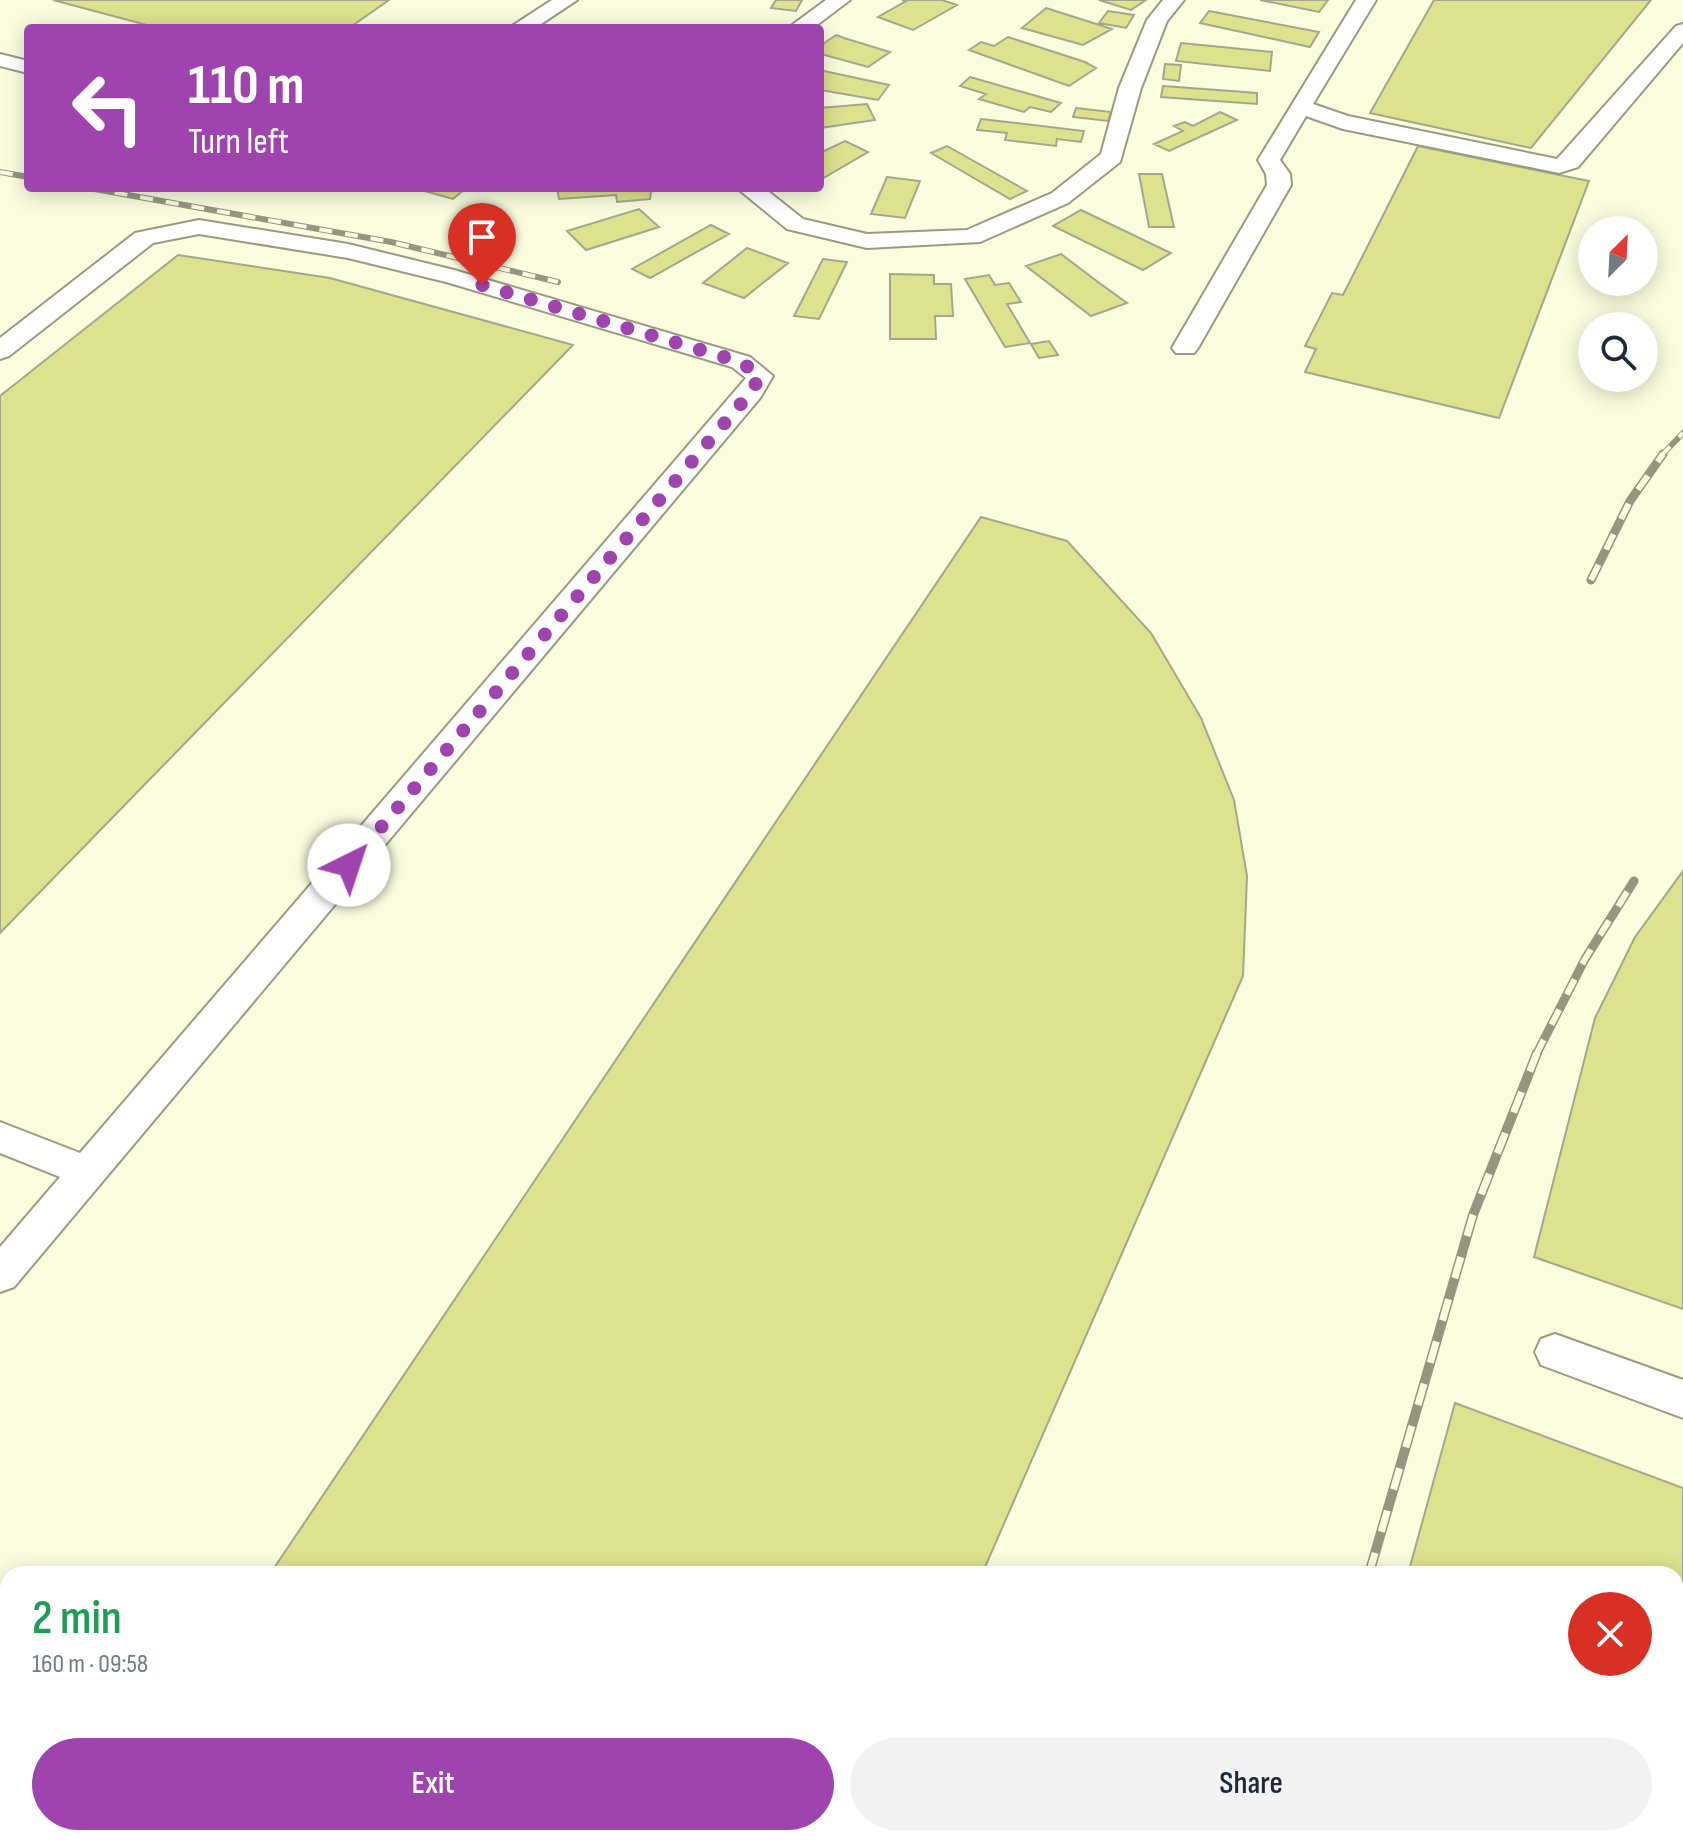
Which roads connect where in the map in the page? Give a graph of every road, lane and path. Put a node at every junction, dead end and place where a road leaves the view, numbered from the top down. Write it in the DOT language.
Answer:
graph roads {
  1 [pos="567,0"];
  2 [pos="840,0"];
  3 [pos="1174,0"];
  4 [pos="1366,0"];
  5 [pos="527,24"];
  6 [pos="805,24"];
  7 [pos="1683,30"];
  8 [pos="0,60"];
  9 [pos="24,66"];
  10 [pos="1300,107"];
  11 [pos="754,192"];
  12 [pos="1185,348"];
  13 [pos="0,351"];
  14 [pos="0,1137"];
  15 [pos="87,1172"];
  16 [pos="0,1275"];
  17 [pos="1555,1352"];
  18 [pos="1683,1399"];
  1 -- 5 [label="lane"];
  2 -- 6 [label="lane"];
  3 -- 11 [label="lane"];
  4 -- 10 [label="lane"];
  7 -- 10 [label="lane"];
  8 -- 9 [label="lane"];
  10 -- 12 [label="lane"];
  13 -- 15 [label="lane"];
  14 -- 15 [label="lane"];
  15 -- 16 [label="lane"];
  17 -- 18 [label="lane"];
}
